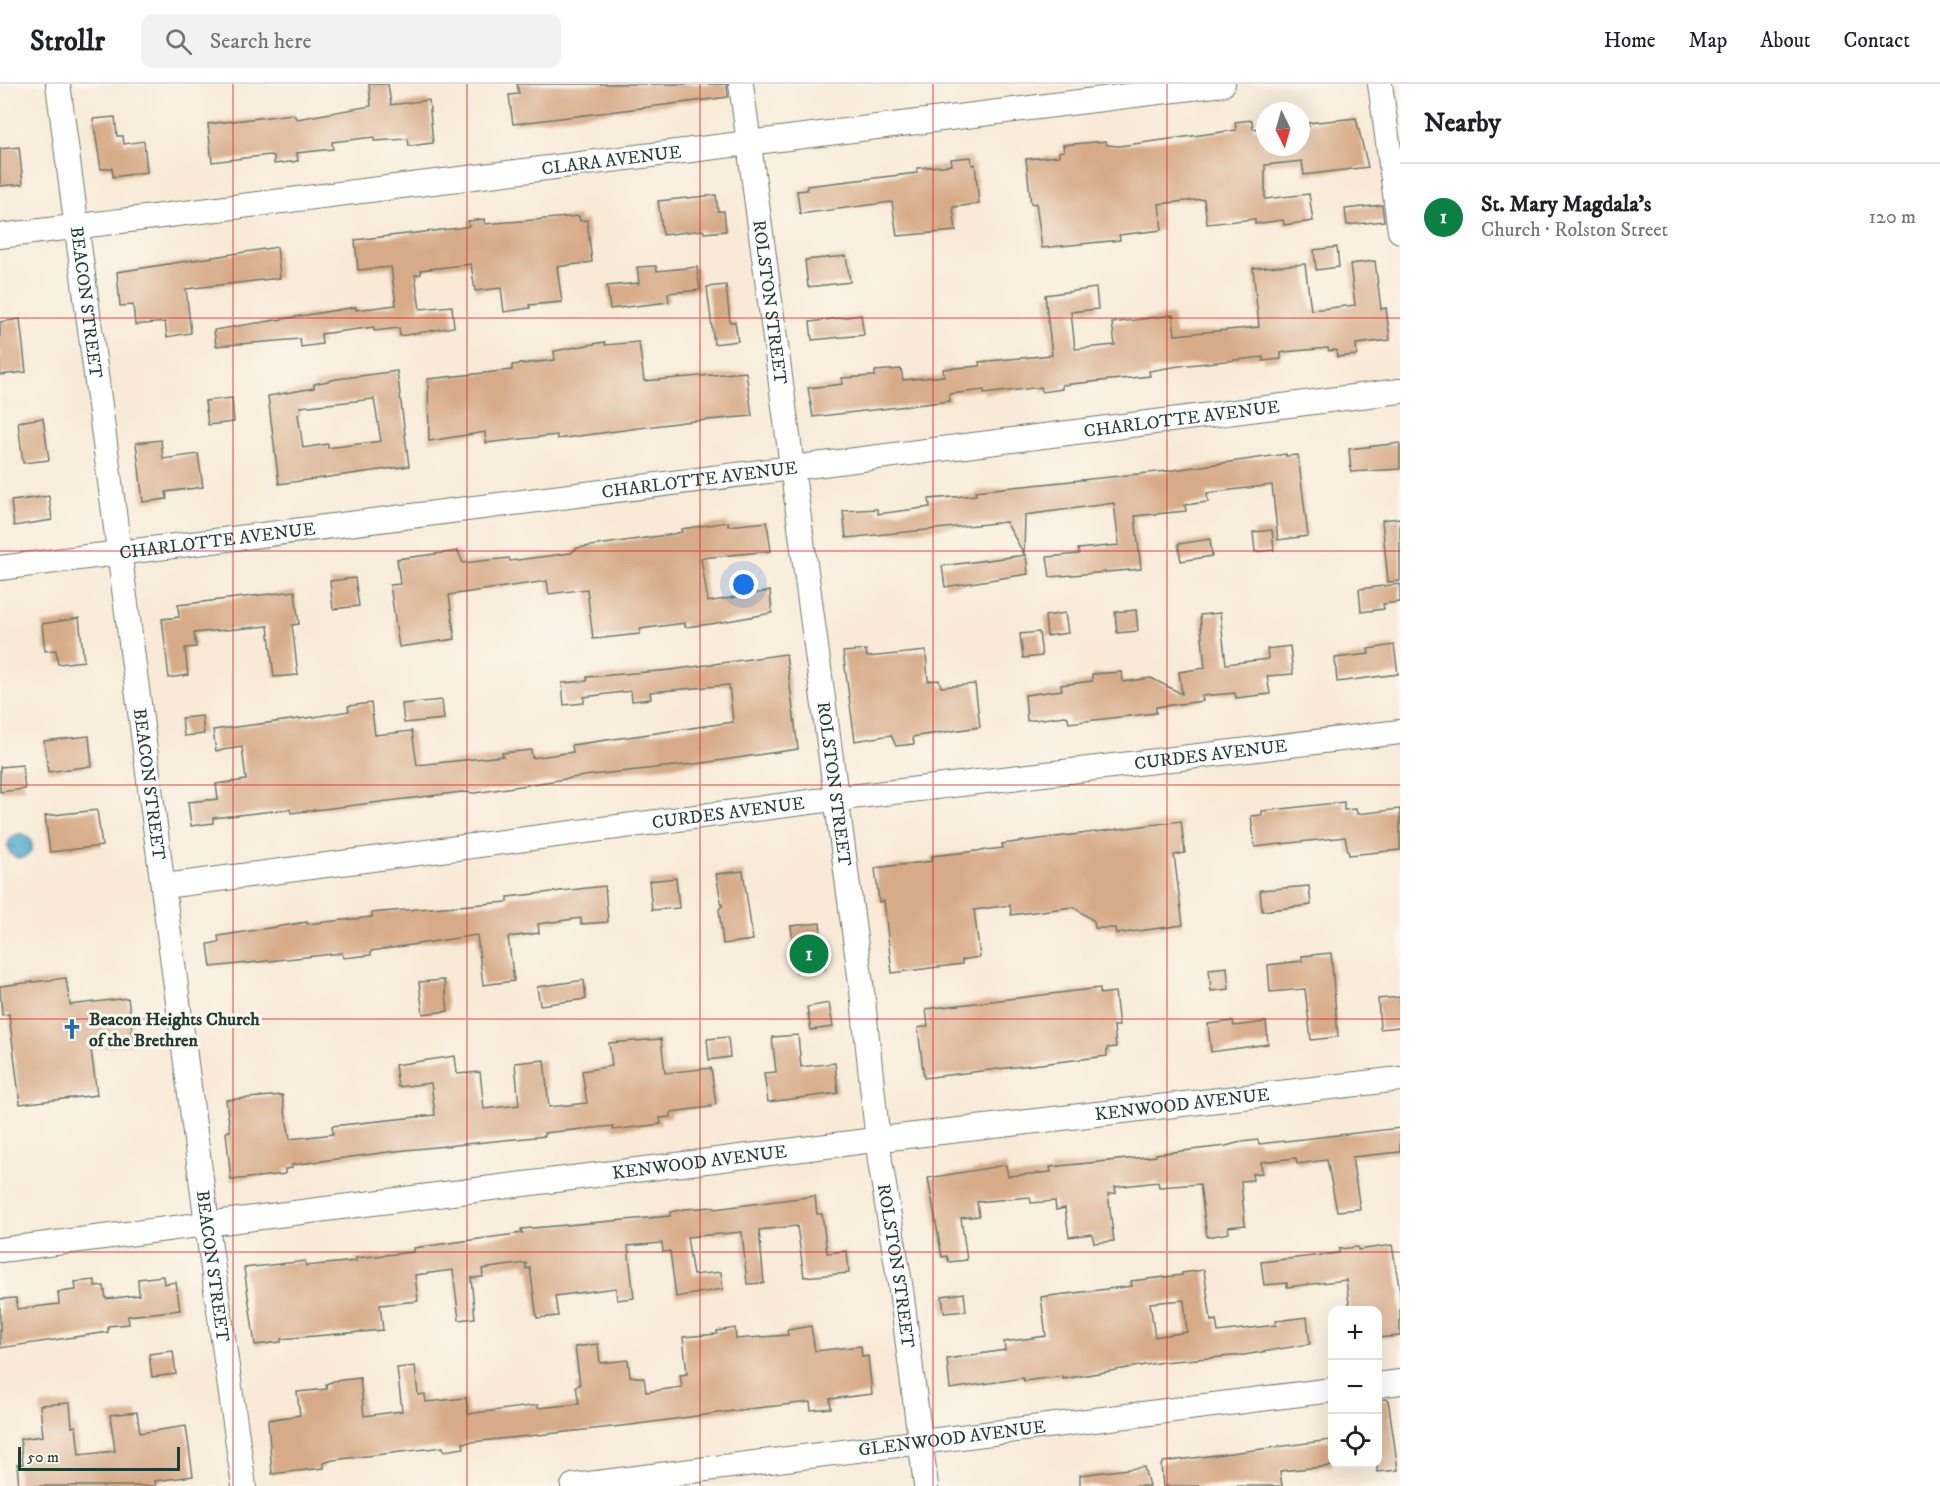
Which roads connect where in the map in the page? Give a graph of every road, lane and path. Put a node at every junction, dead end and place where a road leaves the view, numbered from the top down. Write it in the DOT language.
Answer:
graph roads {
  1 [pos="58,84"];
  2 [pos="741,84"];
  3 [pos="1223,84"];
  4 [pos="1380,84"];
  5 [pos="748,144"];
  6 [pos="76,225"];
  7 [pos="1400,231"];
  8 [pos="0,236"];
  9 [pos="1400,391"];
  10 [pos="791,466"];
  11 [pos="121,553"];
  12 [pos="0,568"];
  13 [pos="1400,732"];
  14 [pos="835,800"];
  15 [pos="165,886"];
  16 [pos="1400,1079"];
  17 [pos="878,1140"];
  18 [pos="208,1226"];
  19 [pos="0,1250"];
  20 [pos="1400,1382"];
  21 [pos="1382,1384"];
  22 [pos="1328,1391"];
  23 [pos="921,1442"];
  24 [pos="244,1486"];
  25 [pos="573,1486"];
  26 [pos="926,1486"];
  1 -- 6 [label="street, BEACON STREET"];
  2 -- 5 [label="street, ROLSTON STREET"];
  3 -- 5 [label="street, CLARA AVENUE"];
  4 -- 7 [label="street"];
  5 -- 6 [label="street, CLARA AVENUE"];
  5 -- 10 [label="street, ROLSTON STREET"];
  6 -- 8 [label="street, CLARA AVENUE"];
  6 -- 11 [label="street, BEACON STREET"];
  9 -- 10 [label="street, CHARLOTTE AVENUE"];
  10 -- 11 [label="street, CHARLOTTE AVENUE"];
  10 -- 14 [label="street, ROLSTON STREET"];
  11 -- 12 [label="street, CHARLOTTE AVENUE"];
  11 -- 15 [label="street, BEACON STREET"];
  13 -- 14 [label="street, CURDES AVENUE"];
  14 -- 15 [label="street, CURDES AVENUE"];
  14 -- 17 [label="street, ROLSTON STREET"];
  15 -- 18 [label="street, BEACON STREET"];
  16 -- 17 [label="street, KENWOOD AVENUE"];
  17 -- 18 [label="street, KENWOOD AVENUE"];
  17 -- 23 [label="street, ROLSTON STREET"];
  18 -- 19 [label="street, KENWOOD AVENUE"];
  18 -- 24 [label="street, BEACON STREET"];
  20 -- 21 [label="street"];
  22 -- 23 [label="street, GLENWOOD AVENUE"];
  23 -- 25 [label="street, GLENWOOD AVENUE"];
  23 -- 26 [label="street, ROLSTON STREET"];
}
